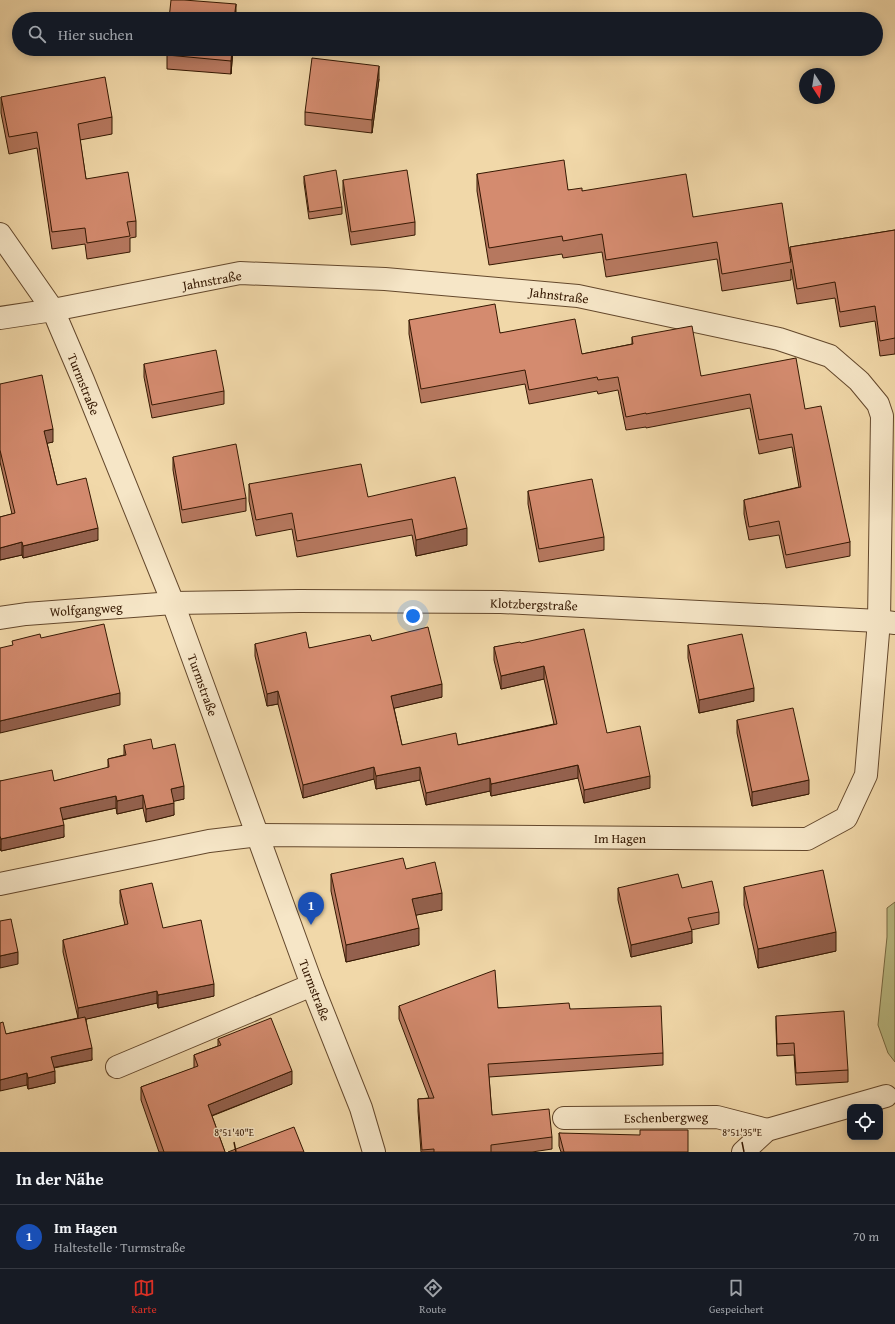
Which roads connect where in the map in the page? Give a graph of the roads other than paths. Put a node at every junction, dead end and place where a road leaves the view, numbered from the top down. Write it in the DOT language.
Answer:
graph roads {
  1 [pos="0,234"];
  2 [pos="53,310"];
  3 [pos="0,318"];
  4 [pos="173,603"];
  5 [pos="0,618"];
  6 [pos="887,622"];
  7 [pos="259,835"];
  8 [pos="0,884"];
  9 [pos="312,985"];
  10 [pos="118,1067"];
  11 [pos="886,1096"];
  12 [pos="564,1118"];
  13 [pos="767,1130"];
  14 [pos="374,1152"];
  15 [pos="743,1152"];
  1 -- 2 [label="street, Turmstraße"];
  2 -- 3 [label="street, Jahnstraße"];
  2 -- 4 [label="street, Turmstraße"];
  2 -- 6 [label="street, Jahnstraße"];
  4 -- 5 [label="street, Wolfgangweg"];
  4 -- 6 [label="street, Klotzbergstraße"];
  4 -- 7 [label="street, Turmstraße"];
  6 -- 7 [label="street, Im Hagen"];
  7 -- 8 [label="street, Im Hagen"];
  7 -- 9 [label="street, Turmstraße"];
  9 -- 10 [label="street"];
  9 -- 14 [label="street, Turmstraße"];
  11 -- 13 [label="street"];
  12 -- 13 [label="street, Eschenbergweg"];
  13 -- 15 [label="street"];
}
